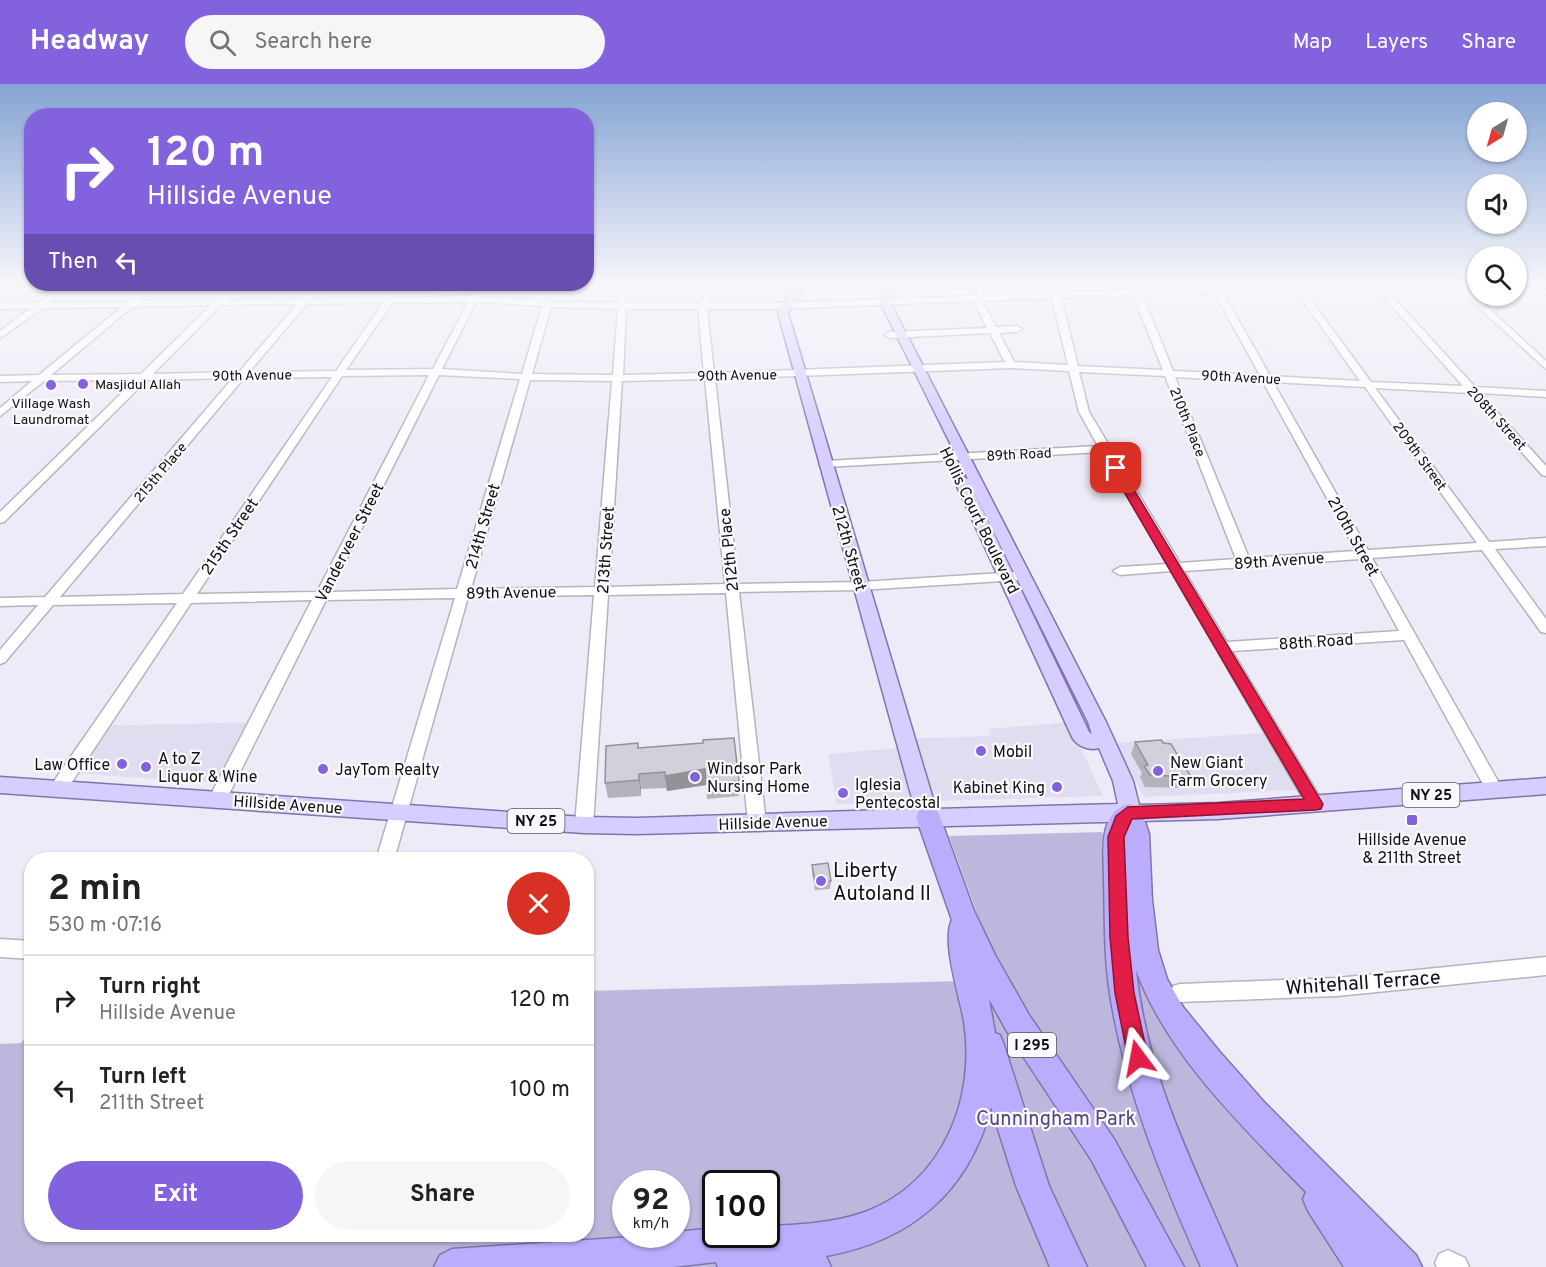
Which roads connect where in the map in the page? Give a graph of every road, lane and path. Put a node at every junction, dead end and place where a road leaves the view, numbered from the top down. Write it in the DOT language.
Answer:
graph roads {
  1 [pos="89,338"];
  2 [pos="183,338"];
  3 [pos="273,338"];
  4 [pos="363,338"];
  5 [pos="453,338"];
  6 [pos="537,338"];
  7 [pos="620,338"];
  8 [pos="705,338"];
  9 [pos="790,338"];
  10 [pos="898,338"];
  11 [pos="996,338"];
  12 [pos="1066,338"];
  13 [pos="1155,338"];
  14 [pos="1243,338"];
  15 [pos="1335,338"];
  16 [pos="1423,338"];
  17 [pos="1516,338"];
  18 [pos="1011,365"];
  19 [pos="1546,366"];
  20 [pos="1073,368"];
  21 [pos="912,369"];
  22 [pos="436,372"];
  23 [pos="1169,373"];
  24 [pos="339,374"];
  25 [pos="799,374"];
  26 [pos="242,375"];
  27 [pos="526,376"];
  28 [pos="709,376"];
  29 [pos="144,377"];
  30 [pos="618,377"];
  31 [pos="41,378"];
  32 [pos="0,379"];
  33 [pos="1266,379"];
  34 [pos="1368,384"];
  35 [pos="1472,390"];
  36 [pos="1546,394"];
  37 [pos="0,413"];
  38 [pos="1104,449"];
  39 [pos="956,457"];
  40 [pos="825,464"];
  41 [pos="1546,473"];
  42 [pos="0,519"];
  43 [pos="1546,542"];
  44 [pos="1486,546"];
  45 [pos="1364,554"];
  46 [pos="1244,562"];
  47 [pos="1174,567"];
  48 [pos="1120,571"];
  49 [pos="1015,577"];
  50 [pos="861,586"];
  51 [pos="732,588"];
  52 [pos="603,590"];
  53 [pos="463,592"];
  54 [pos="322,594"];
  55 [pos="187,597"];
  56 [pos="51,600"];
  57 [pos="0,602"];
  58 [pos="1546,629"];
  59 [pos="1410,635"];
  60 [pos="1223,647"];
  61 [pos="0,659"];
  62 [pos="0,785"];
  63 [pos="1546,786"];
  64 [pos="58,789"];
  65 [pos="1495,790"];
  66 [pos="217,800"];
  67 [pos="1315,804"];
  68 [pos="399,812"];
  69 [pos="1128,813"];
  70 [pos="928,817"];
  71 [pos="757,823"];
  72 [pos="584,825"];
  73 [pos="388,852"];
  74 [pos="961,911"];
  75 [pos="0,948"];
  76 [pos="24,950"];
  77 [pos="1546,966"];
  78 [pos="971,984"];
  79 [pos="1180,993"];
  80 [pos="1221,1076"];
  81 [pos="637,1254"];
  82 [pos="452,1267"];
  83 [pos="813,1267"];
  84 [pos="1069,1267"];
  85 [pos="1166,1267"];
  86 [pos="1219,1267"];
  87 [pos="1363,1267"];
  88 [pos="1404,1267"];
  1 -- 31 [label="street"];
  2 -- 29 [label="street"];
  3 -- 26 [label="street, 215th Place"];
  4 -- 24 [label="street, 215th Street"];
  5 -- 22 [label="street, Vanderveer Street"];
  6 -- 27 [label="street, 214th Street"];
  7 -- 30 [label="street, 213th Street"];
  8 -- 28 [label="street, 212th Place"];
  9 -- 25 [label="main road, 212th Street"];
  10 -- 21 [label="main road, Hollis Court Boulevard"];
  11 -- 18 [label="street"];
  12 -- 20 [label="street"];
  13 -- 23 [label="street, 210th Place"];
  14 -- 33 [label="street, 210th Street"];
  15 -- 34 [label="street, 209th Street"];
  16 -- 35 [label="street, 208th Street"];
  17 -- 19 [label="street"];
  18 -- 20 [label="street, 90th Avenue"];
  18 -- 21 [label="street, 90th Avenue"];
  20 -- 23 [label="street, 90th Avenue"];
  20 -- 38 [label="street"];
  21 -- 25 [label="street, 90th Avenue"];
  21 -- 39 [label="main road, Hollis Court Boulevard"];
  22 -- 24 [label="street, 90th Avenue"];
  22 -- 27 [label="street, 90th Avenue"];
  22 -- 54 [label="street, Vanderveer Street"];
  23 -- 33 [label="street, 90th Avenue"];
  23 -- 46 [label="street, 210th Place"];
  24 -- 26 [label="street, 90th Avenue"];
  24 -- 55 [label="street, 215th Street"];
  25 -- 28 [label="street, 90th Avenue"];
  25 -- 40 [label="main road, 212th Street"];
  26 -- 29 [label="street, 90th Avenue"];
  26 -- 56 [label="street, 215th Place"];
  27 -- 30 [label="street, 90th Avenue"];
  27 -- 53 [label="street, 214th Street"];
  28 -- 30 [label="street, 90th Avenue"];
  28 -- 51 [label="street, 212th Place"];
  29 -- 31 [label="street, 90th Avenue"];
  29 -- 42 [label="street"];
  30 -- 52 [label="street, 213th Street"];
  31 -- 32 [label="street, 90th Avenue"];
  31 -- 37 [label="street"];
  33 -- 34 [label="street, 90th Avenue"];
  33 -- 45 [label="street, 210th Street"];
  34 -- 35 [label="street, 90th Avenue"];
  34 -- 44 [label="street, 209th Street"];
  35 -- 36 [label="street, 90th Avenue"];
  35 -- 41 [label="street, 208th Street"];
  38 -- 39 [label="street, 89th Road"];
  38 -- 47 [label="street"];
  39 -- 40 [label="street, 89th Road"];
  39 -- 49 [label="main road, Hollis Court Boulevard"];
  40 -- 50 [label="main road, 212th Street"];
  43 -- 44 [label="street, 89th Avenue"];
  44 -- 45 [label="street, 89th Avenue"];
  44 -- 58 [label="street, 209th Street"];
  45 -- 46 [label="street, 89th Avenue"];
  45 -- 59 [label="street, 210th Street"];
  46 -- 47 [label="street, 89th Avenue"];
  47 -- 48 [label="street, 89th Avenue"];
  47 -- 60 [label="street"];
  49 -- 50 [label="street, 89th Avenue"];
  49 -- 69 [label="main road, Hollis Court Boulevard"];
  50 -- 51 [label="street, 89th Avenue"];
  50 -- 70 [label="main road, 212th Street"];
  51 -- 52 [label="street, 89th Avenue"];
  51 -- 71 [label="street, 212th Place"];
  52 -- 53 [label="street, 89th Avenue"];
  52 -- 72 [label="street, 213th Street"];
  53 -- 54 [label="street, 89th Avenue"];
  53 -- 68 [label="street, 214th Street"];
  54 -- 55 [label="street, 89th Avenue"];
  54 -- 66 [label="street, Vanderveer Street"];
  55 -- 56 [label="street, 89th Avenue"];
  55 -- 64 [label="street, 215th Street"];
  56 -- 57 [label="street, 89th Avenue"];
  56 -- 61 [label="street, 215th Place"];
  59 -- 60 [label="street, 88th Road"];
  59 -- 65 [label="street, 210th Street"];
  60 -- 67 [label="street"];
  62 -- 64 [label="main road, Hillside Avenue / NY 25"];
  63 -- 65 [label="main road, Hillside Avenue / NY 25"];
  64 -- 66 [label="main road, Hillside Avenue / NY 25"];
  65 -- 67 [label="main road, Hillside Avenue / NY 25"];
  66 -- 68 [label="main road, Hillside Avenue / NY 25"];
  67 -- 69 [label="main road, Hillside Avenue / NY 25"];
  68 -- 72 [label="main road, Hillside Avenue / NY 25"];
  68 -- 73 [label="street, 214th Street"];
  69 -- 70 [label="main road, Hillside Avenue / NY 25"];
  69 -- 80 [label="highway"];
  69 -- 86 [label="highway"];
  70 -- 71 [label="main road, Hillside Avenue / NY 25"];
  70 -- 74 [label="highway, I 295"];
  71 -- 72 [label="main road, Hillside Avenue / NY 25"];
  74 -- 78 [label="highway"];
  74 -- 85 [label="highway, I 295"];
  75 -- 76 [label="street"];
  77 -- 79 [label="street, Whitehall Terrace"];
  78 -- 81 [label="highway"];
  78 -- 84 [label="highway"];
  80 -- 87 [label="highway"];
  80 -- 88 [label="highway"];
  81 -- 82 [label="highway"];
  81 -- 83 [label="highway"];
}
